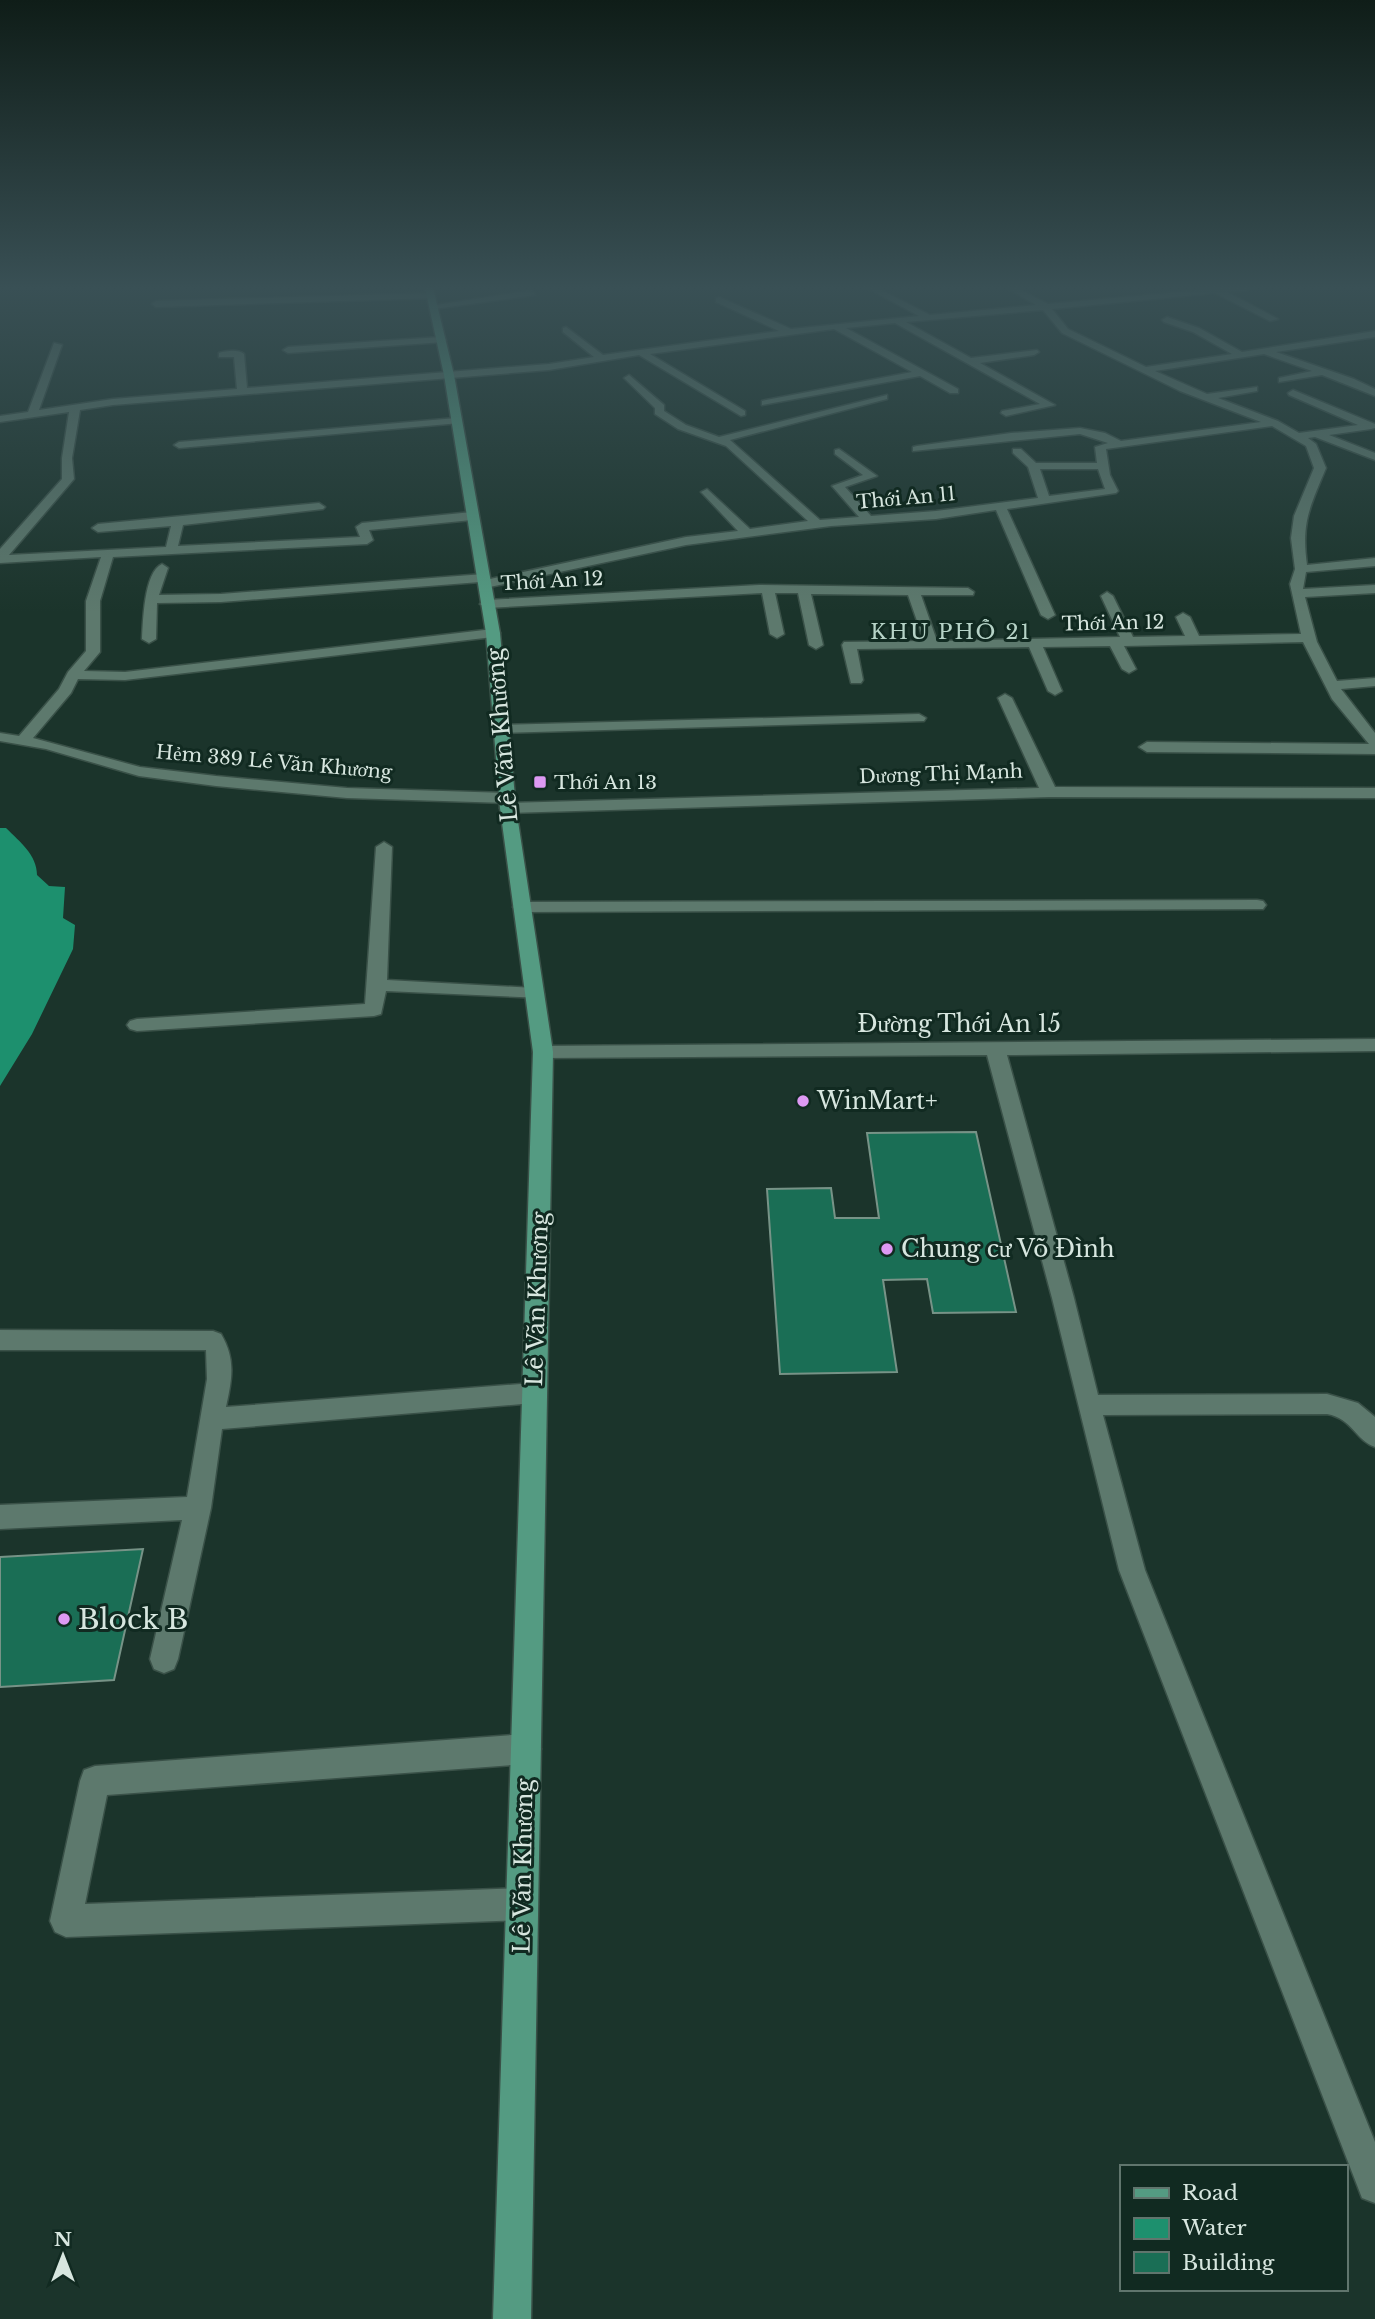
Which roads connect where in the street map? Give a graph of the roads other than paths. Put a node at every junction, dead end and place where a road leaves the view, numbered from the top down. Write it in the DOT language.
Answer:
graph roads {
  1 [pos="38,396"];
  2 [pos="181,396"];
  3 [pos="452,396"];
  4 [pos="649,396"];
  5 [pos="713,396"];
  6 [pos="801,396"];
  7 [pos="1034,396"];
  8 [pos="1211,396"];
  9 [pos="1301,396"];
  10 [pos="883,397"];
  11 [pos="1207,397"];
  12 [pos="766,403"];
  13 [pos="75,407"];
  14 [pos="741,413"];
  15 [pos="1006,413"];
  16 [pos="32,414"];
  17 [pos="0,419"];
  18 [pos="456,421"];
  19 [pos="1274,423"];
  20 [pos="1372,426"];
  21 [pos="1317,434"];
  22 [pos="1300,436"];
  23 [pos="719,440"];
  24 [pos="1119,444"];
  25 [pos="180,446"];
  26 [pos="917,449"];
  27 [pos="1017,451"];
  28 [pos="839,452"];
  29 [pos="1375,457"];
  30 [pos="1033,466"];
  31 [pos="1102,467"];
  32 [pos="707,492"];
  33 [pos="1045,499"];
  34 [pos="999,505"];
  35 [pos="319,507"];
  36 [pos="472,516"];
  37 [pos="868,520"];
  38 [pos="178,522"];
  39 [pos="818,524"];
  40 [pos="98,528"];
  41 [pos="746,532"];
  42 [pos="171,551"];
  43 [pos="108,554"];
  44 [pos="0,558"];
  45 [pos="1375,562"];
  46 [pos="162,568"];
  47 [pos="1301,569"];
  48 [pos="485,581"];
  49 [pos="1375,589"];
  50 [pos="768,590"];
  51 [pos="803,590"];
  52 [pos="913,592"];
  53 [pos="968,592"];
  54 [pos="1298,593"];
  55 [pos="1107,596"];
  56 [pos="151,599"];
  57 [pos="487,604"];
  58 [pos="1048,615"];
  59 [pos="1183,617"];
  60 [pos="493,633"];
  61 [pos="777,634"];
  62 [pos="1309,638"];
  63 [pos="149,639"];
  64 [pos="1194,640"];
  65 [pos="1122,642"];
  66 [pos="1034,643"];
  67 [pos="816,645"];
  68 [pos="932,645"];
  69 [pos="1129,669"];
  70 [pos="73,675"];
  71 [pos="856,680"];
  72 [pos="1375,681"];
  73 [pos="1332,686"];
  74 [pos="1055,691"];
  75 [pos="1005,698"];
  76 [pos="919,718"];
  77 [pos="501,729"];
  78 [pos="0,737"];
  79 [pos="23,741"];
  80 [pos="1374,742"];
  81 [pos="1146,747"];
  82 [pos="1049,792"];
  83 [pos="1375,793"];
  84 [pos="508,803"];
  85 [pos="384,847"];
  86 [pos="1257,905"];
  87 [pos="522,907"];
  88 [pos="378,985"];
  89 [pos="535,994"];
  90 [pos="137,1024"];
  91 [pos="1375,1045"];
  92 [pos="995,1048"];
  93 [pos="543,1052"];
  94 [pos="0,1340"];
  95 [pos="534,1393"];
  96 [pos="1088,1405"];
  97 [pos="211,1419"];
  98 [pos="1375,1436"];
  99 [pos="198,1508"];
  100 [pos="0,1517"];
  101 [pos="164,1659"];
  102 [pos="526,1749"];
  103 [pos="522,1904"];
  104 [pos="1375,2185"];
  105 [pos="512,2319"];
  1 -- 16 [label="street"];
  2 -- 13 [label="street"];
  3 -- 18 [label="main road, Lê Văn Khương"];
  4 -- 23 [label="street"];
  5 -- 14 [label="street"];
  6 -- 12 [label="street"];
  7 -- 15 [label="street"];
  8 -- 11 [label="street"];
  9 -- 20 [label="street"];
  10 -- 23 [label="street"];
  11 -- 19 [label="street"];
  13 -- 16 [label="street"];
  13 -- 44 [label="street"];
  16 -- 17 [label="street"];
  18 -- 25 [label="street"];
  18 -- 36 [label="main road, Lê Văn Khương"];
  19 -- 22 [label="street"];
  19 -- 24 [label="street"];
  20 -- 21 [label="street"];
  21 -- 22 [label="street"];
  21 -- 29 [label="street"];
  22 -- 47 [label="street"];
  23 -- 39 [label="street"];
  24 -- 26 [label="street"];
  24 -- 31 [label="street"];
  27 -- 30 [label="street"];
  28 -- 37 [label="street"];
  30 -- 31 [label="street"];
  30 -- 33 [label="street"];
  31 -- 33 [label="street, Thới An 11"];
  32 -- 41 [label="street"];
  33 -- 34 [label="street, Thới An 11"];
  34 -- 37 [label="street, Thới An 11"];
  34 -- 58 [label="street"];
  35 -- 38 [label="street"];
  36 -- 42 [label="street"];
  36 -- 48 [label="main road, Lê Văn Khương"];
  37 -- 39 [label="street, Thới An 11"];
  38 -- 40 [label="street"];
  38 -- 42 [label="street"];
  39 -- 41 [label="street, Thới An 11"];
  41 -- 48 [label="street, Thới An 11"];
  42 -- 43 [label="street"];
  43 -- 44 [label="street"];
  43 -- 70 [label="street"];
  45 -- 47 [label="street"];
  46 -- 56 [label="street"];
  47 -- 54 [label="street"];
  48 -- 56 [label="street, Thới An 11"];
  48 -- 57 [label="main road, Lê Văn Khương"];
  49 -- 54 [label="street"];
  50 -- 51 [label="street, Thới An 12"];
  50 -- 57 [label="street, Thới An 12"];
  50 -- 61 [label="street"];
  51 -- 52 [label="street, Thới An 12"];
  51 -- 67 [label="street"];
  52 -- 53 [label="street, Thới An 12"];
  52 -- 68 [label="street"];
  54 -- 62 [label="street"];
  55 -- 65 [label="street"];
  56 -- 63 [label="street"];
  57 -- 60 [label="main road, Lê Văn Khương"];
  59 -- 64 [label="street"];
  60 -- 70 [label="street"];
  60 -- 77 [label="main road, Lê Văn Khương"];
  62 -- 64 [label="street, Thới An 12"];
  62 -- 73 [label="street"];
  64 -- 65 [label="street, Thới An 12"];
  65 -- 66 [label="street, Thới An 12"];
  65 -- 69 [label="street"];
  66 -- 68 [label="street, Thới An 12"];
  66 -- 74 [label="street"];
  68 -- 71 [label="street, Thới An 12"];
  70 -- 79 [label="street"];
  72 -- 73 [label="street"];
  73 -- 80 [label="street"];
  75 -- 82 [label="street"];
  76 -- 77 [label="street"];
  77 -- 84 [label="main road, Lê Văn Khương"];
  78 -- 79 [label="street, Hẻm 389 Lê Văn Khương"];
  79 -- 84 [label="street, Hẻm 389 Lê Văn Khương"];
  80 -- 81 [label="street"];
  82 -- 83 [label="street, Dương Thị Mạnh"];
  82 -- 84 [label="street, Dương Thị Mạnh"];
  84 -- 87 [label="main road, Lê Văn Khương"];
  85 -- 88 [label="street"];
  86 -- 87 [label="street"];
  87 -- 89 [label="main road, Lê Văn Khương"];
  88 -- 89 [label="street"];
  88 -- 90 [label="street"];
  89 -- 93 [label="main road, Lê Văn Khương"];
  91 -- 92 [label="street, Đường Thới An 15"];
  92 -- 93 [label="street, Đường Thới An 15"];
  92 -- 96 [label="street"];
  93 -- 95 [label="main road, Lê Văn Khương"];
  94 -- 97 [label="street"];
  95 -- 97 [label="street"];
  95 -- 102 [label="main road, Lê Văn Khương"];
  96 -- 98 [label="street"];
  96 -- 104 [label="street"];
  97 -- 99 [label="street"];
  99 -- 100 [label="street"];
  99 -- 101 [label="street"];
  102 -- 103 [label="main road, Lê Văn Khương"];
  102 -- 103 [label="street"];
  103 -- 105 [label="main road, Lê Văn Khương"];
}
